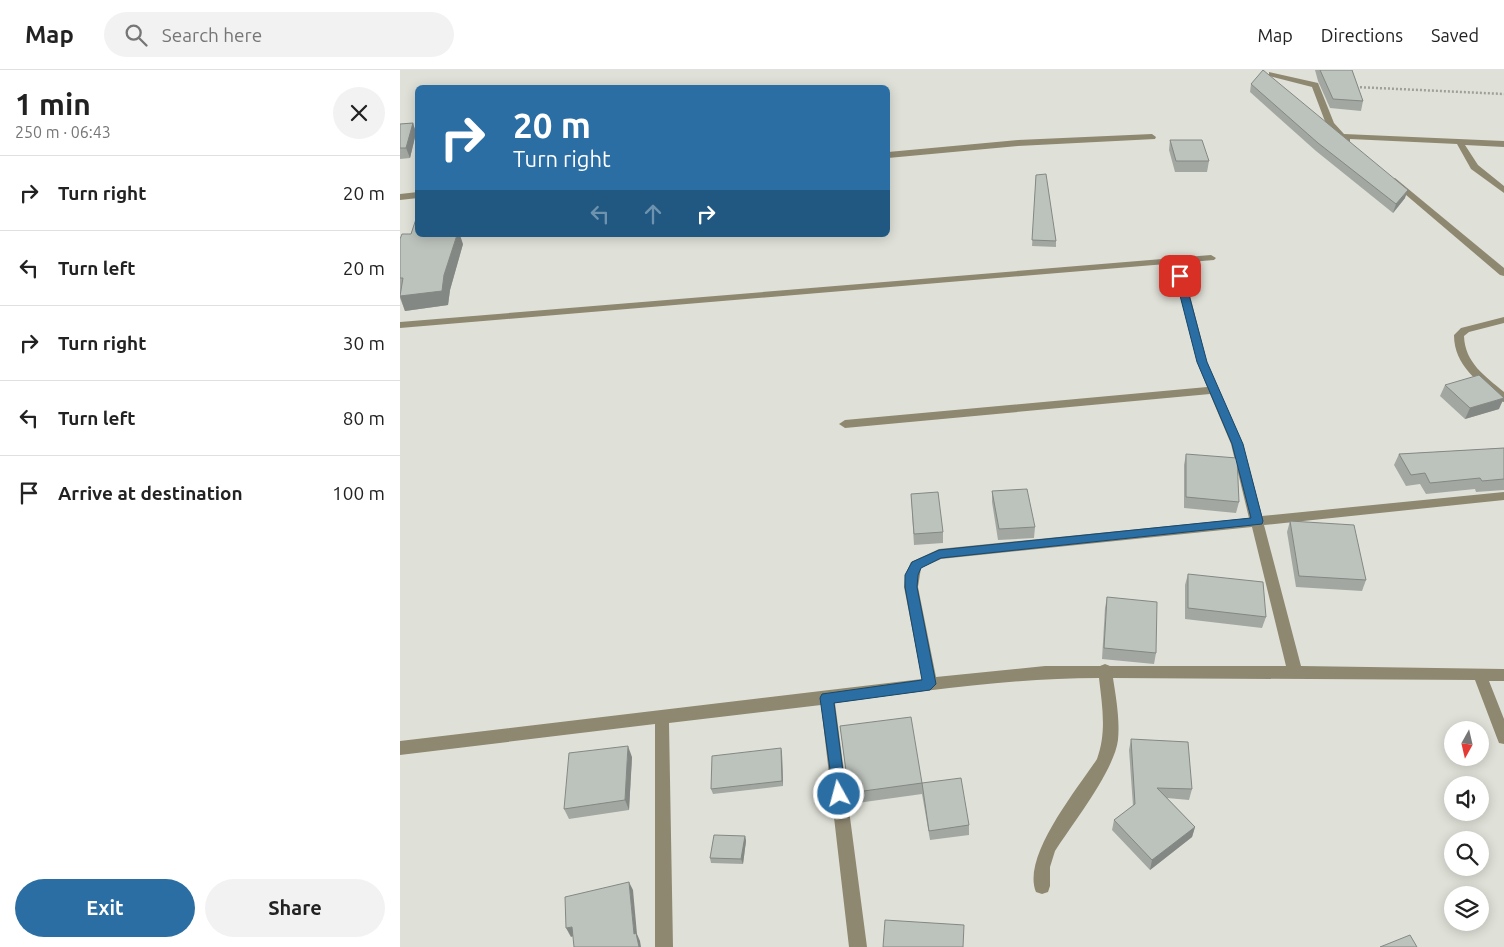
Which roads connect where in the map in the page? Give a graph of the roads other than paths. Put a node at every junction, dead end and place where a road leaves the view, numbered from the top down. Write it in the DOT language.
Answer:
graph roads {
  1 [pos="1272,74"];
  2 [pos="1341,136"];
  3 [pos="1152,137"];
  4 [pos="1459,141"];
  5 [pos="1504,144"];
  6 [pos="1356,148"];
  7 [pos="890,155"];
  8 [pos="1386,173"];
  9 [pos="1504,190"];
  10 [pos="415,195"];
  11 [pos="400,197"];
  12 [pos="1211,258"];
  13 [pos="1504,273"];
  14 [pos="1180,276"];
  15 [pos="1504,320"];
  16 [pos="400,325"];
  17 [pos="1214,390"];
  18 [pos="1504,398"];
  19 [pos="845,424"];
  20 [pos="1504,496"];
  21 [pos="1258,521"];
  22 [pos="1105,670"];
  23 [pos="1295,672"];
  24 [pos="1480,675"];
  25 [pos="1504,675"];
  26 [pos="930,684"];
  27 [pos="827,698"];
  28 [pos="662,717"];
  29 [pos="1504,738"];
  30 [pos="400,748"];
  31 [pos="1042,886"];
  32 [pos="664,947"];
  33 [pos="858,947"];
  1 -- 2 [label="street"];
  2 -- 4 [label="street"];
  2 -- 6 [label="street"];
  3 -- 7 [label="street"];
  4 -- 5 [label="street"];
  4 -- 9 [label="street"];
  8 -- 13 [label="street"];
  10 -- 11 [label="street"];
  12 -- 16 [label="street"];
  14 -- 17 [label="street"];
  15 -- 18 [label="street"];
  17 -- 19 [label="street"];
  17 -- 21 [label="street"];
  20 -- 21 [label="street"];
  21 -- 23 [label="street"];
  21 -- 26 [label="street"];
  22 -- 23 [label="street"];
  22 -- 26 [label="street"];
  22 -- 31 [label="street"];
  23 -- 24 [label="street"];
  24 -- 25 [label="street"];
  24 -- 29 [label="street"];
  26 -- 27 [label="street"];
  27 -- 28 [label="street"];
  27 -- 33 [label="street"];
  28 -- 30 [label="street"];
  28 -- 32 [label="street"];
}
